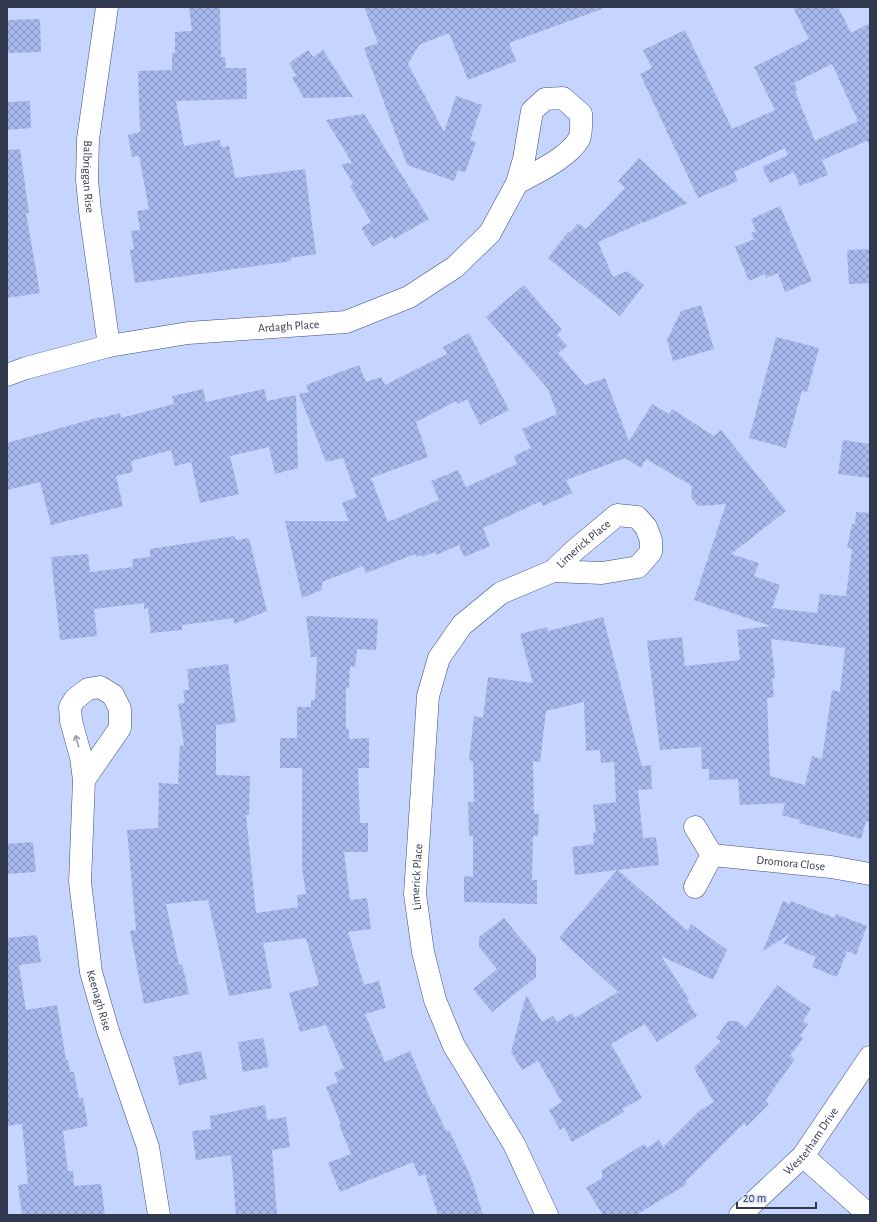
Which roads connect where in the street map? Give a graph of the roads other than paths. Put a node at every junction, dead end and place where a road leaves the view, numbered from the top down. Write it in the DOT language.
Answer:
graph roads {
  1 [pos="107,7"];
  2 [pos="518,183"];
  3 [pos="109,346"];
  4 [pos="7,375"];
  5 [pos="553,571"];
  6 [pos="84,780"];
  7 [pos="695,827"];
  8 [pos="712,855"];
  9 [pos="870,874"];
  10 [pos="695,887"];
  11 [pos="870,1057"];
  12 [pos="803,1156"];
  13 [pos="159,1215"];
  14 [pos="547,1215"];
  15 [pos="740,1215"];
  16 [pos="869,1215"];
  1 -- 3 [label="street, Balbriggan Rise"];
  2 -- 3 [label="street, Ardagh Place"];
  3 -- 4 [label="street, Ardagh Place"];
  5 -- 14 [label="street, Limerick Place"];
  6 -- 13 [label="street, Keenagh Rise"];
  7 -- 8 [label="street"];
  8 -- 9 [label="street, Dromora Close"];
  8 -- 10 [label="street"];
  11 -- 12 [label="street, Westerham Drive"];
  12 -- 15 [label="street, Westerham Drive"];
  12 -- 16 [label="street"];
}
